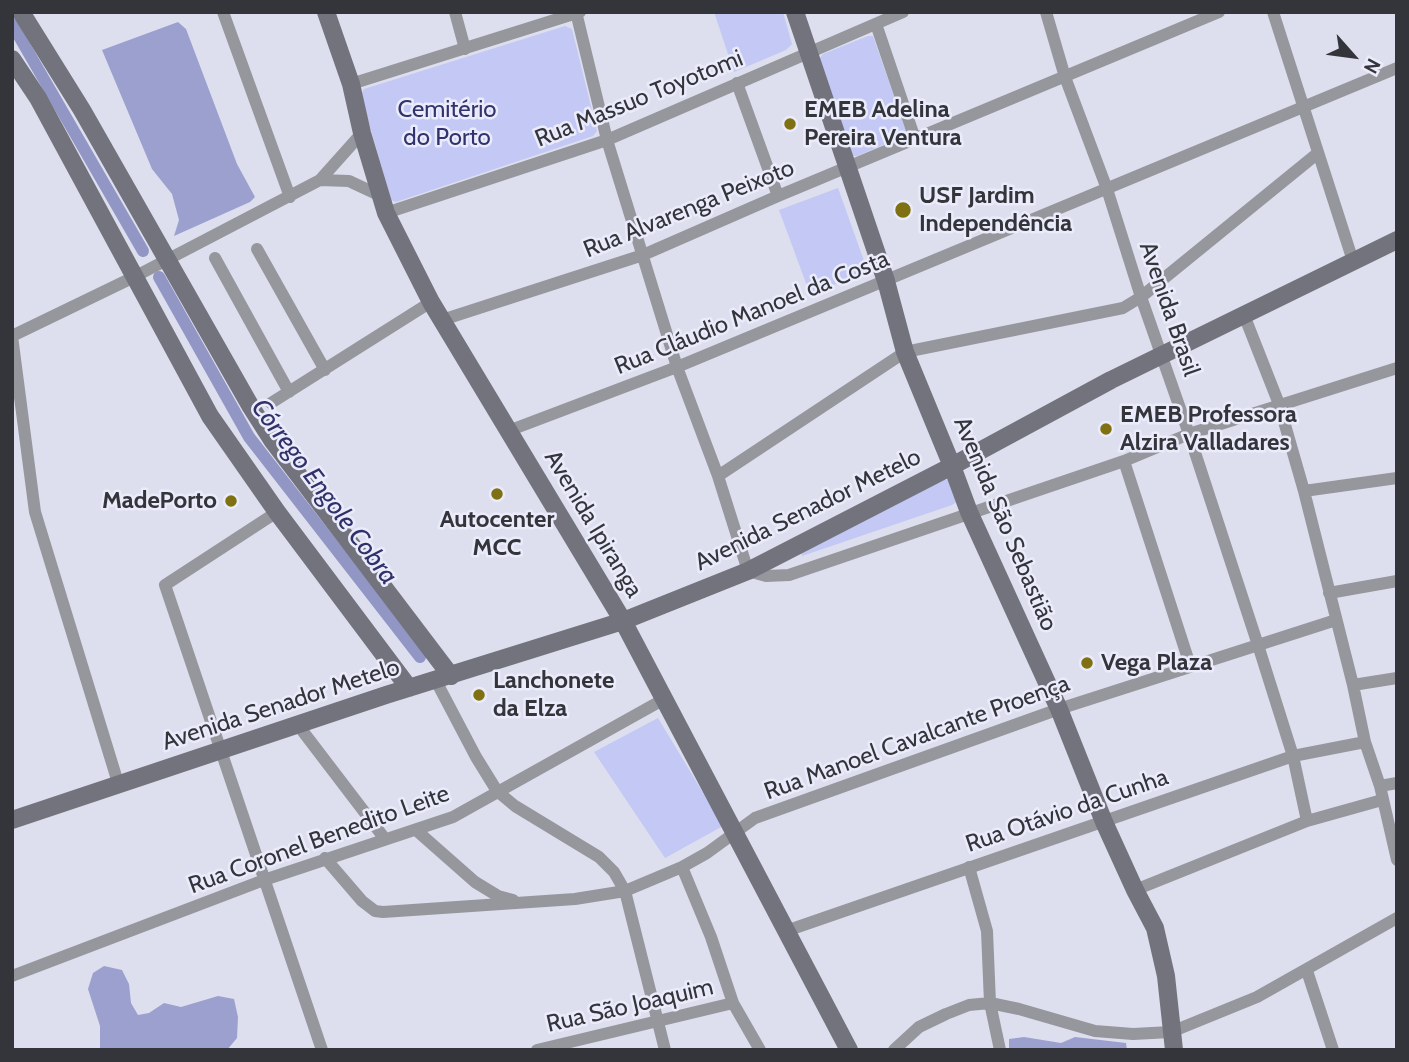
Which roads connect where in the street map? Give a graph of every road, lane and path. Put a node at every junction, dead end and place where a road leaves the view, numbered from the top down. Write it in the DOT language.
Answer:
graph roads {
  1 [pos="21,12"];
  2 [pos="223,12"];
  3 [pos="326,12"];
  4 [pos="455,12"];
  5 [pos="795,12"];
  6 [pos="903,12"];
  7 [pos="1046,12"];
  8 [pos="1219,12"];
  9 [pos="1273,12"];
  10 [pos="577,13"];
  11 [pos="876,24"];
  12 [pos="465,49"];
  13 [pos="808,52"];
  14 [pos="12,58"];
  15 [pos="1397,68"];
  16 [pos="1065,78"];
  17 [pos="737,83"];
  18 [pos="351,84"];
  19 [pos="1303,107"];
  20 [pos="362,133"];
  21 [pos="915,139"];
  22 [pos="607,140"];
  23 [pos="1318,153"];
  24 [pos="847,167"];
  25 [pos="320,180"];
  26 [pos="1108,189"];
  27 [pos="778,196"];
  28 [pos="289,197"];
  29 [pos="384,205"];
  30 [pos="1397,240"];
  31 [pos="257,249"];
  32 [pos="643,255"];
  33 [pos="215,258"];
  34 [pos="167,260"];
  35 [pos="1353,261"];
  36 [pos="134,277"];
  37 [pos="886,281"];
  38 [pos="1141,297"];
  39 [pos="431,302"];
  40 [pos="1244,315"];
  41 [pos="442,320"];
  42 [pos="12,336"];
  43 [pos="905,352"];
  44 [pos="1162,355"];
  45 [pos="677,367"];
  46 [pos="1397,368"];
  47 [pos="325,370"];
  48 [pos="289,391"];
  49 [pos="271,403"];
  50 [pos="1279,404"];
  51 [pos="508,431"];
  52 [pos="1189,434"];
  53 [pos="1124,461"];
  54 [pos="952,466"];
  55 [pos="718,476"];
  56 [pos="1397,478"];
  57 [pos="1304,492"];
  58 [pos="968,512"];
  59 [pos="277,513"];
  60 [pos="748,571"];
  61 [pos="1397,581"];
  62 [pos="1329,593"];
  63 [pos="1336,620"];
  64 [pos="623,621"];
  65 [pos="1258,645"];
  66 [pos="1191,665"];
  67 [pos="1397,678"];
  68 [pos="443,679"];
  69 [pos="1353,685"];
  70 [pos="410,688"];
  71 [pos="666,698"];
  72 [pos="1059,709"];
  73 [pos="298,725"];
  74 [pos="1365,743"];
  75 [pos="220,750"];
  76 [pos="1293,756"];
  77 [pos="1397,783"];
  78 [pos="118,786"];
  79 [pos="1380,786"];
  80 [pos="497,791"];
  81 [pos="1382,800"];
  82 [pos="12,820"];
  83 [pos="1307,821"];
  84 [pos="1104,822"];
  85 [pos="416,830"];
  86 [pos="734,832"];
  87 [pos="385,839"];
  88 [pos="325,858"];
  89 [pos="1397,860"];
  90 [pos="682,867"];
  91 [pos="969,867"];
  92 [pos="264,880"];
  93 [pos="1135,890"];
  94 [pos="625,891"];
  95 [pos="520,902"];
  96 [pos="1397,918"];
  97 [pos="786,931"];
  98 [pos="1307,971"];
  99 [pos="12,976"];
  100 [pos="733,1003"];
  101 [pos="990,1003"];
  102 [pos="656,1021"];
  103 [pos="1172,1041"];
  104 [pos="322,1050"];
  105 [pos="537,1050"];
  106 [pos="664,1050"];
  107 [pos="760,1050"];
  108 [pos="849,1050"];
  109 [pos="894,1050"];
  110 [pos="1000,1050"];
  111 [pos="1333,1050"];
  1 -- 34 [label="street"];
  2 -- 28 [label="street"];
  3 -- 18 [label="street, Avenida Ipiranga"];
  4 -- 12 [label="street"];
  5 -- 13 [label="street, Avenida São Sebastião"];
  6 -- 11 [label="street, Rua Massuo Toyotomi"];
  7 -- 16 [label="street, Avenida Brasil"];
  8 -- 16 [label="street, Rua Alvarenga Peixoto"];
  9 -- 19 [label="street"];
  10 -- 12 [label="street"];
  10 -- 22 [label="street"];
  11 -- 13 [label="street, Rua Massuo Toyotomi"];
  11 -- 21 [label="street"];
  12 -- 18 [label="street"];
  13 -- 17 [label="street, Rua Massuo Toyotomi"];
  13 -- 24 [label="street, Avenida São Sebastião"];
  14 -- 36 [label="street"];
  15 -- 19 [label="street, Rua Cláudio Manoel da Costa"];
  16 -- 21 [label="street, Rua Alvarenga Peixoto"];
  16 -- 26 [label="street, Avenida Brasil"];
  17 -- 22 [label="street, Rua Massuo Toyotomi"];
  17 -- 27 [label="street"];
  18 -- 20 [label="street, Avenida Ipiranga"];
  19 -- 23 [label="street"];
  19 -- 26 [label="street, Rua Cláudio Manoel da Costa"];
  20 -- 25 [label="street"];
  20 -- 29 [label="street, Avenida Ipiranga"];
  21 -- 24 [label="street, Rua Alvarenga Peixoto"];
  22 -- 29 [label="street, Rua Massuo Toyotomi"];
  22 -- 32 [label="street"];
  23 -- 35 [label="street"];
  23 -- 38 [label="street"];
  24 -- 27 [label="street, Rua Alvarenga Peixoto"];
  24 -- 37 [label="street, Avenida São Sebastião"];
  25 -- 28 [label="street"];
  25 -- 29 [label="street"];
  26 -- 37 [label="street, Rua Cláudio Manoel da Costa"];
  26 -- 38 [label="street, Avenida Brasil"];
  27 -- 32 [label="street, Rua Alvarenga Peixoto"];
  28 -- 34 [label="street"];
  29 -- 39 [label="street, Avenida Ipiranga"];
  30 -- 35 [label="street, Avenida Senador Metelo"];
  31 -- 47 [label="street"];
  32 -- 41 [label="street, Rua Alvarenga Peixoto"];
  32 -- 45 [label="street"];
  33 -- 48 [label="street"];
  34 -- 36 [label="street"];
  34 -- 68 [label="street"];
  35 -- 40 [label="street, Avenida Senador Metelo"];
  36 -- 42 [label="street"];
  36 -- 59 [label="street"];
  37 -- 43 [label="street, Avenida São Sebastião"];
  37 -- 45 [label="street, Rua Cláudio Manoel da Costa"];
  38 -- 43 [label="street"];
  38 -- 44 [label="street, Avenida Brasil"];
  39 -- 41 [label="street, Avenida Ipiranga"];
  39 -- 47 [label="street"];
  40 -- 44 [label="street, Avenida Senador Metelo"];
  40 -- 50 [label="street"];
  41 -- 51 [label="street, Avenida Ipiranga"];
  42 -- 78 [label="street"];
  43 -- 54 [label="street, Avenida São Sebastião"];
  43 -- 55 [label="street"];
  44 -- 52 [label="street, Avenida Brasil"];
  44 -- 54 [label="street, Avenida Senador Metelo"];
  45 -- 51 [label="street, Rua Cláudio Manoel da Costa"];
  45 -- 55 [label="street"];
  46 -- 50 [label="street"];
  47 -- 48 [label="street"];
  48 -- 49 [label="street"];
  50 -- 52 [label="street"];
  50 -- 57 [label="street"];
  51 -- 64 [label="street, Avenida Ipiranga"];
  52 -- 53 [label="street"];
  52 -- 65 [label="street, Avenida Brasil"];
  53 -- 58 [label="street"];
  53 -- 66 [label="street"];
  54 -- 58 [label="street, Avenida São Sebastião"];
  54 -- 60 [label="street, Avenida Senador Metelo"];
  55 -- 60 [label="street"];
  56 -- 57 [label="street"];
  57 -- 62 [label="street"];
  58 -- 60 [label="street"];
  58 -- 72 [label="street, Avenida São Sebastião"];
  59 -- 70 [label="street"];
  59 -- 75 [label="street"];
  60 -- 64 [label="street, Avenida Senador Metelo"];
  61 -- 62 [label="street"];
  62 -- 63 [label="street"];
  63 -- 65 [label="street, Rua Manoel Cavalcante Proença"];
  63 -- 69 [label="street"];
  64 -- 68 [label="street, Avenida Senador Metelo"];
  64 -- 71 [label="street, Avenida Ipiranga"];
  65 -- 66 [label="street, Rua Manoel Cavalcante Proença"];
  65 -- 76 [label="street, Avenida Brasil"];
  66 -- 72 [label="street, Rua Manoel Cavalcante Proença"];
  67 -- 69 [label="street"];
  68 -- 70 [label="street, Avenida Senador Metelo"];
  68 -- 80 [label="street"];
  69 -- 74 [label="street"];
  70 -- 73 [label="street, Avenida Senador Metelo"];
  71 -- 80 [label="street, Rua Coronel Benedito Leite"];
  71 -- 86 [label="street, Avenida Ipiranga"];
  72 -- 84 [label="street, Avenida São Sebastião"];
  72 -- 86 [label="street, Rua Manoel Cavalcante Proença"];
  73 -- 75 [label="street, Avenida Senador Metelo"];
  73 -- 87 [label="street"];
  74 -- 76 [label="street, Rua Otávio da Cunha"];
  74 -- 79 [label="street"];
  75 -- 78 [label="street, Avenida Senador Metelo"];
  75 -- 92 [label="street"];
  76 -- 83 [label="street, Avenida Brasil"];
  76 -- 84 [label="street, Rua Otávio da Cunha"];
  77 -- 79 [label="street"];
  78 -- 82 [label="street, Avenida Senador Metelo"];
  79 -- 81 [label="street"];
  80 -- 85 [label="street, Rua Coronel Benedito Leite"];
  80 -- 94 [label="street"];
  81 -- 83 [label="street"];
  81 -- 89 [label="street"];
  83 -- 93 [label="street"];
  84 -- 91 [label="street, Rua Otávio da Cunha"];
  84 -- 93 [label="street, Avenida São Sebastião"];
  85 -- 87 [label="street, Rua Coronel Benedito Leite"];
  85 -- 95 [label="street, Rua Manoel Cavalcante Proença"];
  86 -- 90 [label="street, Rua Manoel Cavalcante Proença"];
  86 -- 97 [label="street, Avenida Ipiranga"];
  87 -- 88 [label="street, Rua Coronel Benedito Leite"];
  88 -- 92 [label="street, Rua Coronel Benedito Leite"];
  88 -- 95 [label="street, Rua Manoel Cavalcante Proença"];
  90 -- 94 [label="street, Rua Manoel Cavalcante Proença"];
  90 -- 100 [label="street"];
  91 -- 97 [label="street, Rua Otávio da Cunha"];
  91 -- 101 [label="street"];
  92 -- 99 [label="street, Rua Coronel Benedito Leite"];
  92 -- 104 [label="street"];
  93 -- 103 [label="street, Avenida São Sebastião"];
  94 -- 95 [label="street, Rua Manoel Cavalcante Proença"];
  94 -- 102 [label="street"];
  96 -- 98 [label="street"];
  97 -- 108 [label="street, Avenida Ipiranga"];
  98 -- 103 [label="street"];
  98 -- 111 [label="street"];
  100 -- 102 [label="street, Rua São Joaquim"];
  100 -- 107 [label="street"];
  101 -- 103 [label="street"];
  101 -- 109 [label="street"];
  101 -- 110 [label="street"];
  102 -- 105 [label="street, Rua São Joaquim"];
  102 -- 106 [label="street"];
}
